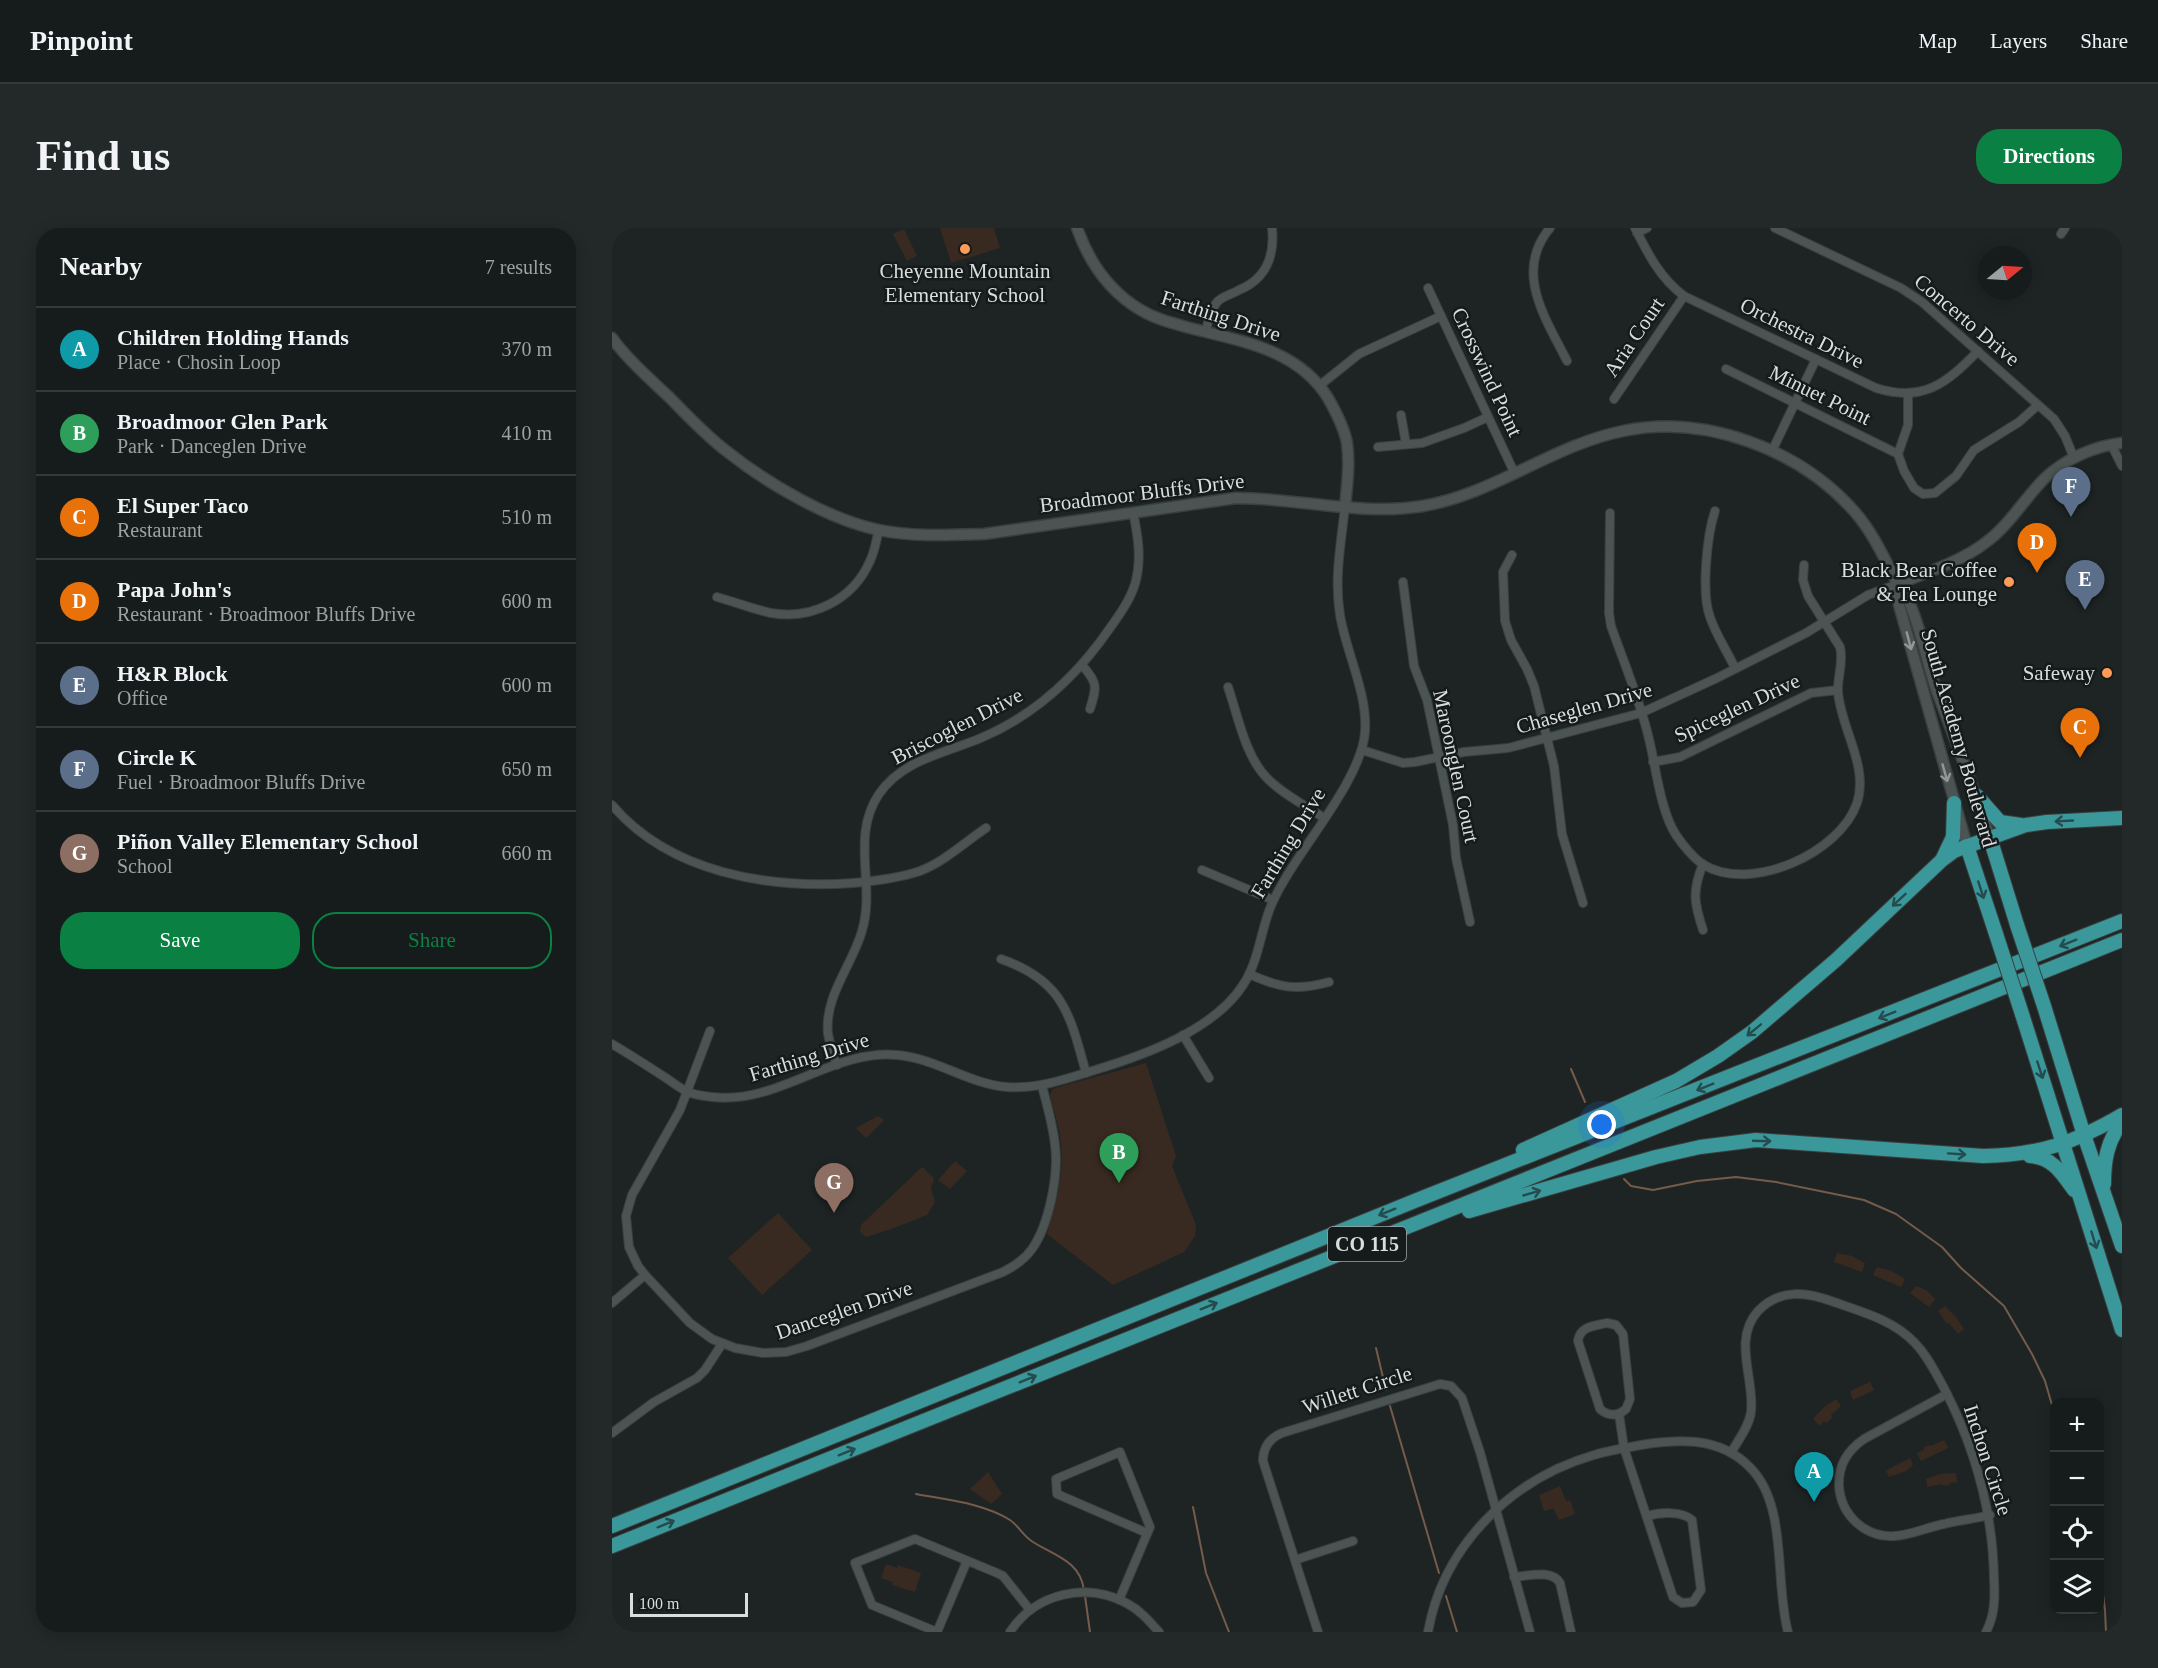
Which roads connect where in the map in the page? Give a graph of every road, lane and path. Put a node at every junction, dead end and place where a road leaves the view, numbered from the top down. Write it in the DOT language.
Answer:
graph roads {
  1 [pos="1077,228"];
  2 [pos="1272,228"];
  3 [pos="1550,228"];
  4 [pos="1647,228"];
  5 [pos="1775,228"];
  6 [pos="1636,231"];
  7 [pos="1428,288"];
  8 [pos="1684,296"];
  9 [pos="1441,316"];
  10 [pos="1206,332"];
  11 [pos="612,338"];
  12 [pos="1978,351"];
  13 [pos="1816,359"];
  14 [pos="1567,361"];
  15 [pos="1726,369"];
  16 [pos="1319,386"];
  17 [pos="1908,393"];
  18 [pos="1614,399"];
  19 [pos="1794,403"];
  20 [pos="2038,405"];
  21 [pos="1401,415"];
  22 [pos="1488,417"];
  23 [pos="2117,443"];
  24 [pos="1406,444"];
  25 [pos="1378,447"];
  26 [pos="1772,451"];
  27 [pos="1898,454"];
  28 [pos="2074,458"];
  29 [pos="2122,466"];
  30 [pos="1514,472"];
  31 [pos="1345,507"];
  32 [pos="1715,511"];
  33 [pos="1133,512"];
  34 [pos="1610,513"];
  35 [pos="879,530"];
  36 [pos="1512,555"];
  37 [pos="1804,565"];
  38 [pos="1403,582"];
  39 [pos="1898,584"];
  40 [pos="717,597"];
  41 [pos="1824,621"];
  42 [pos="1082,665"];
  43 [pos="1735,668"];
  44 [pos="1228,687"];
  45 [pos="1838,690"];
  46 [pos="1090,709"];
  47 [pos="1641,713"];
  48 [pos="1547,739"];
  49 [pos="1362,750"];
  50 [pos="1439,759"];
  51 [pos="1653,762"];
  52 [pos="1977,796"];
  53 [pos="1954,803"];
  54 [pos="612,806"];
  55 [pos="1324,818"];
  56 [pos="2122,818"];
  57 [pos="2026,825"];
  58 [pos="986,828"];
  59 [pos="1990,838"];
  60 [pos="1967,846"];
  61 [pos="1942,860"];
  62 [pos="1703,864"];
  63 [pos="1202,870"];
  64 [pos="866,882"];
  65 [pos="1273,900"];
  66 [pos="1583,903"];
  67 [pos="2122,921"];
  68 [pos="1470,922"];
  69 [pos="1703,930"];
  70 [pos="2122,940"];
  71 [pos="1001,959"];
  72 [pos="1250,974"];
  73 [pos="1329,982"];
  74 [pos="710,1030"];
  75 [pos="1183,1035"];
  76 [pos="612,1044"];
  77 [pos="837,1065"];
  78 [pos="1086,1073"];
  79 [pos="1209,1078"];
  80 [pos="1042,1086"];
  81 [pos="688,1092"];
  82 [pos="2122,1115"];
  83 [pos="2122,1122"];
  84 [pos="2084,1135"];
  85 [pos="2063,1144"];
  86 [pos="2013,1155"];
  87 [pos="2104,1195"];
  88 [pos="1422,1198"];
  89 [pos="2081,1200"];
  90 [pos="1395,1233"];
  91 [pos="2122,1246"];
  92 [pos="645,1275"];
  93 [pos="612,1303"];
  94 [pos="2122,1329"];
  95 [pos="722,1344"];
  96 [pos="1947,1394"];
  97 [pos="1619,1414"];
  98 [pos="612,1433"];
  99 [pos="1624,1448"];
  100 [pos="1731,1453"];
  101 [pos="1495,1510"];
  102 [pos="1990,1515"];
  103 [pos="1648,1516"];
  104 [pos="612,1526"];
  105 [pos="1147,1533"];
  106 [pos="1353,1541"];
  107 [pos="612,1546"];
  108 [pos="1295,1560"];
  109 [pos="968,1561"];
  110 [pos="1514,1577"];
  111 [pos="1119,1600"];
  112 [pos="1030,1610"];
  113 [pos="1010,1632"];
  114 [pos="1159,1632"];
  115 [pos="1318,1632"];
  116 [pos="1428,1632"];
  117 [pos="1530,1632"];
  118 [pos="1571,1632"];
  119 [pos="1788,1632"];
  120 [pos="1986,1632"];
  1 -- 10 [label="street, Farthing Drive"];
  2 -- 10 [label="street"];
  3 -- 14 [label="street"];
  4 -- 6 [label="street"];
  5 -- 12 [label="street, Concerto Drive"];
  6 -- 8 [label="street, Orchestra Drive"];
  7 -- 9 [label="street, Crosswind Point"];
  8 -- 13 [label="street, Orchestra Drive"];
  8 -- 18 [label="street, Aria Court"];
  9 -- 16 [label="street"];
  9 -- 22 [label="street, Crosswind Point"];
  10 -- 16 [label="street, Farthing Drive"];
  11 -- 35 [label="street, Broadmoor Bluffs Drive"];
  12 -- 17 [label="street, Orchestra Drive"];
  12 -- 20 [label="street, Concerto Drive"];
  13 -- 17 [label="street, Orchestra Drive"];
  13 -- 19 [label="street"];
  15 -- 19 [label="street, Minuet Point"];
  16 -- 31 [label="street, Farthing Drive"];
  17 -- 27 [label="street"];
  19 -- 26 [label="street"];
  19 -- 27 [label="street, Minuet Point"];
  20 -- 27 [label="street"];
  20 -- 28 [label="street, Concerto Drive"];
  21 -- 24 [label="street"];
  22 -- 24 [label="street"];
  22 -- 30 [label="street, Crosswind Point"];
  23 -- 28 [label="street"];
  23 -- 29 [label="street"];
  24 -- 25 [label="street"];
  26 -- 30 [label="street, Broadmoor Bluffs Drive"];
  26 -- 39 [label="street, Broadmoor Bluffs Drive"];
  28 -- 39 [label="street"];
  30 -- 31 [label="street, Broadmoor Bluffs Drive"];
  31 -- 33 [label="street, Broadmoor Bluffs Drive"];
  31 -- 49 [label="street, Farthing Drive"];
  32 -- 43 [label="street"];
  33 -- 35 [label="street, Broadmoor Bluffs Drive"];
  33 -- 42 [label="street, Briscoglen Drive"];
  34 -- 47 [label="street"];
  35 -- 40 [label="street"];
  36 -- 48 [label="street"];
  37 -- 41 [label="street"];
  38 -- 50 [label="street, Maroonglen Court"];
  39 -- 41 [label="street, Chaseglen Drive"];
  39 -- 52 [label="street, South Academy Boulevard"];
  39 -- 53 [label="street, South Academy Boulevard, one-way"];
  41 -- 43 [label="street, Chaseglen Drive"];
  41 -- 45 [label="street"];
  42 -- 46 [label="street"];
  42 -- 64 [label="street, Briscoglen Drive"];
  43 -- 47 [label="street, Chaseglen Drive"];
  44 -- 55 [label="street"];
  45 -- 51 [label="street, Spiceglen Drive"];
  45 -- 62 [label="street"];
  47 -- 48 [label="street, Chaseglen Drive"];
  47 -- 51 [label="street"];
  48 -- 50 [label="street, Chaseglen Drive"];
  48 -- 66 [label="street"];
  49 -- 50 [label="street, Chaseglen Drive"];
  49 -- 55 [label="street, Farthing Drive"];
  50 -- 68 [label="street, Maroonglen Court"];
  51 -- 62 [label="street"];
  52 -- 57 [label="highway"];
  52 -- 59 [label="street, South Academy Boulevard"];
  53 -- 60 [label="street, South Academy Boulevard"];
  53 -- 61 [label="highway"];
  54 -- 64 [label="street"];
  55 -- 65 [label="street, Farthing Drive"];
  56 -- 57 [label="highway, one-way"];
  57 -- 59 [label="highway"];
  58 -- 64 [label="street"];
  59 -- 60 [label="highway"];
  59 -- 84 [label="highway, South Academy Boulevard, bridge"];
  60 -- 61 [label="highway"];
  60 -- 85 [label="highway, South Academy Boulevard, one-way, bridge"];
  61 -- 88 [label="highway, one-way"];
  62 -- 69 [label="street"];
  63 -- 65 [label="street"];
  64 -- 77 [label="street, Briscoglen Drive"];
  65 -- 72 [label="street, Farthing Drive"];
  67 -- 88 [label="highway, CO 115, one-way"];
  70 -- 90 [label="highway, CO 115"];
  71 -- 78 [label="street"];
  72 -- 73 [label="street"];
  72 -- 75 [label="street, Farthing Drive"];
  74 -- 81 [label="street, Danceglen Drive"];
  75 -- 78 [label="street, Farthing Drive"];
  75 -- 79 [label="street"];
  76 -- 81 [label="street, Farthing Drive"];
  77 -- 80 [label="street, Farthing Drive"];
  77 -- 81 [label="street, Farthing Drive"];
  78 -- 80 [label="street, Farthing Drive"];
  80 -- 95 [label="street, Danceglen Drive"];
  81 -- 92 [label="street, Danceglen Drive"];
  82 -- 84 [label="highway"];
  83 -- 87 [label="highway"];
  84 -- 85 [label="highway"];
  84 -- 87 [label="highway, South Academy Boulevard"];
  85 -- 86 [label="highway"];
  85 -- 89 [label="highway, South Academy Boulevard"];
  86 -- 89 [label="highway"];
  90 -- 86 [label="highway, one-way"];
  87 -- 91 [label="highway, South Academy Boulevard"];
  88 -- 104 [label="highway, CO 115, one-way"];
  89 -- 94 [label="highway, South Academy Boulevard, one-way"];
  107 -- 90 [label="highway, CO 115, one-way"];
  92 -- 93 [label="street"];
  92 -- 95 [label="street, Danceglen Drive"];
  95 -- 98 [label="street"];
  96 -- 100 [label="street, Inchon Circle"];
  96 -- 102 [label="street, Inchon Circle"];
  96 -- 102 [label="street"];
  97 -- 97 [label="street"];
  97 -- 99 [label="street"];
  99 -- 100 [label="street"];
  99 -- 101 [label="street"];
  99 -- 103 [label="street"];
  100 -- 119 [label="street"];
  101 -- 108 [label="street, Willett Circle"];
  101 -- 110 [label="street"];
  101 -- 116 [label="street"];
  102 -- 120 [label="street, Inchon Circle"];
  103 -- 103 [label="street"];
  105 -- 105 [label="street"];
  105 -- 111 [label="street"];
  106 -- 108 [label="street"];
  108 -- 115 [label="street, Willett Circle"];
  109 -- 109 [label="street"];
  109 -- 112 [label="street"];
  110 -- 117 [label="street"];
  110 -- 118 [label="street"];
  111 -- 112 [label="street"];
  111 -- 114 [label="street"];
  112 -- 113 [label="street"];
}
